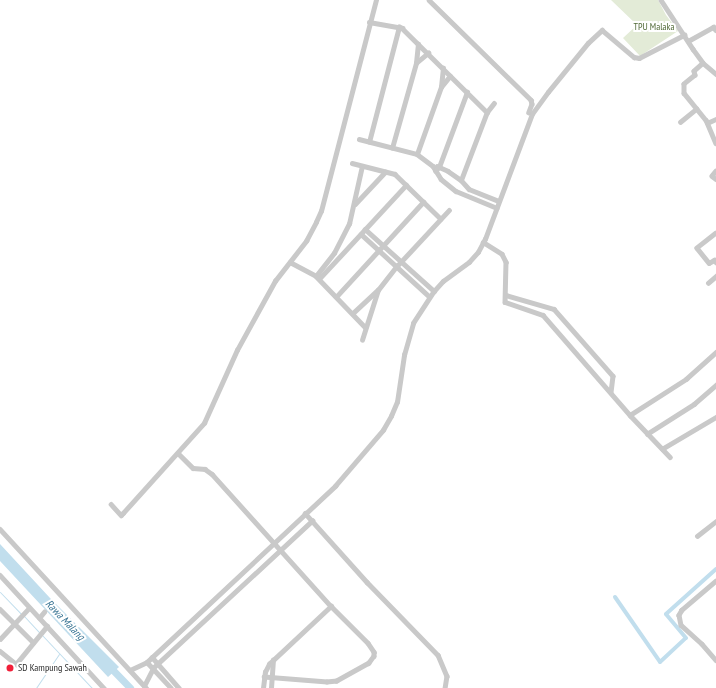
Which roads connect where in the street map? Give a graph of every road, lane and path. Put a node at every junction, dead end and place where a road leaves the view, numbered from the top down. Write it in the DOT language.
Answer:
graph roads {
  1 [pos="376,0"];
  2 [pos="429,0"];
  3 [pos="661,0"];
  4 [pos="369,22"];
  5 [pos="399,27"];
  6 [pos="716,30"];
  7 [pos="684,35"];
  8 [pos="688,41"];
  9 [pos="418,44"];
  10 [pos="428,53"];
  11 [pos="416,63"];
  12 [pos="703,63"];
  13 [pos="443,68"];
  14 [pos="716,74"];
  15 [pos="450,76"];
  16 [pos="440,87"];
  17 [pos="467,92"];
  18 [pos="494,103"];
  19 [pos="696,109"];
  20 [pos="487,112"];
  21 [pos="529,112"];
  22 [pos="716,119"];
  23 [pos="680,122"];
  24 [pos="707,123"];
  25 [pos="359,140"];
  26 [pos="369,142"];
  27 [pos="716,142"];
  28 [pos="392,148"];
  29 [pos="417,154"];
  30 [pos="352,163"];
  31 [pos="362,166"];
  32 [pos="433,166"];
  33 [pos="439,167"];
  34 [pos="435,171"];
  35 [pos="716,171"];
  36 [pos="386,172"];
  37 [pos="716,179"];
  38 [pos="461,180"];
  39 [pos="406,185"];
  40 [pos="469,189"];
  41 [pos="466,196"];
  42 [pos="499,201"];
  43 [pos="423,202"];
  44 [pos="354,205"];
  45 [pos="497,208"];
  46 [pos="449,210"];
  47 [pos="441,219"];
  48 [pos="365,229"];
  49 [pos="716,233"];
  50 [pos="361,234"];
  51 [pos="483,242"];
  52 [pos="383,245"];
  53 [pos="379,250"];
  54 [pos="290,262"];
  55 [pos="401,262"];
  56 [pos="716,262"];
  57 [pos="397,266"];
  58 [pos="716,276"];
  59 [pos="318,277"];
  60 [pos="708,283"];
  61 [pos="378,290"];
  62 [pos="434,291"];
  63 [pos="506,295"];
  64 [pos="429,296"];
  65 [pos="336,297"];
  66 [pos="546,307"];
  67 [pos="352,314"];
  68 [pos="543,315"];
  69 [pos="365,327"];
  70 [pos="362,340"];
  71 [pos="716,352"];
  72 [pos="716,385"];
  73 [pos="611,392"];
  74 [pos="630,415"];
  75 [pos="716,417"];
  76 [pos="647,434"];
  77 [pos="662,449"];
  78 [pos="178,453"];
  79 [pos="670,458"];
  80 [pos="111,504"];
  81 [pos="305,514"];
  82 [pos="312,521"];
  83 [pos="716,521"];
  84 [pos="0,529"];
  85 [pos="697,536"];
  86 [pos="274,542"];
  87 [pos="281,550"];
  88 [pos="0,575"];
  89 [pos="716,582"];
  90 [pos="331,606"];
  91 [pos="30,608"];
  92 [pos="0,609"];
  93 [pos="44,612"];
  94 [pos="39,618"];
  95 [pos="14,623"];
  96 [pos="47,626"];
  97 [pos="0,639"];
  98 [pos="33,642"];
  99 [pos="0,651"];
  100 [pos="152,658"];
  101 [pos="273,660"];
  102 [pos="716,660"];
  103 [pos="147,662"];
  104 [pos="158,664"];
  105 [pos="153,668"];
  106 [pos="130,670"];
  107 [pos="264,677"];
  108 [pos="272,677"];
  109 [pos="100,684"];
  110 [pos="145,687"];
  111 [pos="95,688"];
  112 [pos="104,688"];
  113 [pos="171,688"];
  114 [pos="179,688"];
  115 [pos="262,688"];
  116 [pos="271,688"];
  117 [pos="445,688"];
  1 -- 4 [label="street"];
  2 -- 21 [label="street"];
  3 -- 7 [label="street"];
  4 -- 5 [label="street"];
  4 -- 54 [label="street"];
  5 -- 9 [label="street"];
  5 -- 26 [label="street"];
  6 -- 8 [label="street"];
  7 -- 8 [label="street"];
  7 -- 42 [label="street"];
  8 -- 12 [label="street"];
  9 -- 10 [label="street"];
  9 -- 11 [label="street"];
  10 -- 11 [label="street"];
  10 -- 13 [label="street"];
  11 -- 28 [label="street"];
  12 -- 14 [label="street"];
  12 -- 19 [label="street"];
  13 -- 15 [label="street"];
  13 -- 16 [label="street"];
  15 -- 16 [label="street"];
  15 -- 17 [label="street"];
  16 -- 29 [label="street"];
  17 -- 20 [label="street"];
  17 -- 33 [label="street"];
  18 -- 20 [label="street"];
  19 -- 23 [label="street"];
  19 -- 24 [label="street"];
  20 -- 38 [label="street"];
  22 -- 24 [label="street"];
  24 -- 27 [label="street"];
  25 -- 26 [label="street"];
  26 -- 28 [label="street"];
  28 -- 29 [label="street"];
  29 -- 32 [label="street"];
  30 -- 31 [label="street"];
  31 -- 36 [label="street"];
  31 -- 44 [label="street"];
  32 -- 33 [label="street"];
  32 -- 34 [label="street"];
  33 -- 34 [label="street"];
  33 -- 38 [label="street"];
  34 -- 41 [label="street"];
  35 -- 37 [label="street"];
  36 -- 39 [label="street"];
  36 -- 44 [label="street"];
  38 -- 40 [label="street"];
  39 -- 43 [label="street"];
  39 -- 48 [label="street"];
  40 -- 41 [label="street"];
  40 -- 42 [label="street"];
  41 -- 45 [label="street"];
  42 -- 45 [label="street"];
  43 -- 47 [label="street"];
  43 -- 52 [label="street"];
  44 -- 59 [label="street"];
  45 -- 51 [label="street"];
  46 -- 47 [label="street"];
  47 -- 55 [label="street"];
  48 -- 50 [label="street"];
  48 -- 52 [label="street"];
  49 -- 56 [label="street"];
  50 -- 53 [label="street"];
  50 -- 59 [label="street"];
  51 -- 62 [label="street"];
  51 -- 63 [label="street"];
  52 -- 53 [label="street"];
  52 -- 55 [label="street"];
  53 -- 57 [label="street"];
  53 -- 65 [label="street"];
  54 -- 59 [label="street"];
  54 -- 78 [label="street"];
  55 -- 57 [label="street"];
  55 -- 62 [label="street"];
  57 -- 61 [label="street"];
  57 -- 64 [label="street"];
  58 -- 60 [label="street"];
  59 -- 65 [label="street"];
  61 -- 67 [label="street"];
  61 -- 69 [label="street"];
  62 -- 64 [label="street"];
  63 -- 66 [label="street"];
  63 -- 68 [label="street"];
  64 -- 81 [label="street"];
  65 -- 67 [label="street"];
  66 -- 68 [label="street"];
  66 -- 73 [label="street"];
  67 -- 69 [label="street"];
  68 -- 73 [label="street"];
  69 -- 70 [label="street"];
  71 -- 74 [label="street"];
  72 -- 76 [label="street"];
  73 -- 74 [label="street"];
  74 -- 76 [label="street"];
  75 -- 77 [label="street"];
  76 -- 77 [label="street"];
  77 -- 79 [label="street"];
  78 -- 80 [label="street"];
  78 -- 86 [label="street"];
  81 -- 82 [label="street"];
  81 -- 86 [label="street"];
  82 -- 87 [label="street"];
  82 -- 117 [label="street"];
  83 -- 85 [label="street"];
  84 -- 106 [label="street"];
  86 -- 87 [label="street"];
  86 -- 100 [label="street"];
  87 -- 90 [label="street"];
  87 -- 104 [label="street"];
  88 -- 91 [label="street"];
  89 -- 102 [label="street"];
  90 -- 101 [label="street"];
  90 -- 108 [label="street"];
  91 -- 94 [label="street"];
  91 -- 95 [label="street"];
  92 -- 95 [label="street"];
  93 -- 94 [label="street"];
  94 -- 96 [label="street"];
  95 -- 97 [label="street"];
  95 -- 98 [label="street"];
  96 -- 98 [label="street"];
  96 -- 109 [label="street"];
  98 -- 99 [label="street"];
  100 -- 103 [label="street"];
  100 -- 104 [label="street"];
  101 -- 107 [label="street"];
  101 -- 108 [label="street"];
  103 -- 105 [label="street"];
  103 -- 106 [label="street"];
  104 -- 105 [label="street"];
  104 -- 114 [label="street"];
  105 -- 110 [label="street"];
  105 -- 113 [label="street"];
  106 -- 110 [label="street"];
  107 -- 108 [label="street"];
  107 -- 115 [label="street"];
  108 -- 116 [label="street"];
  109 -- 111 [label="street"];
  109 -- 112 [label="street"];
}
